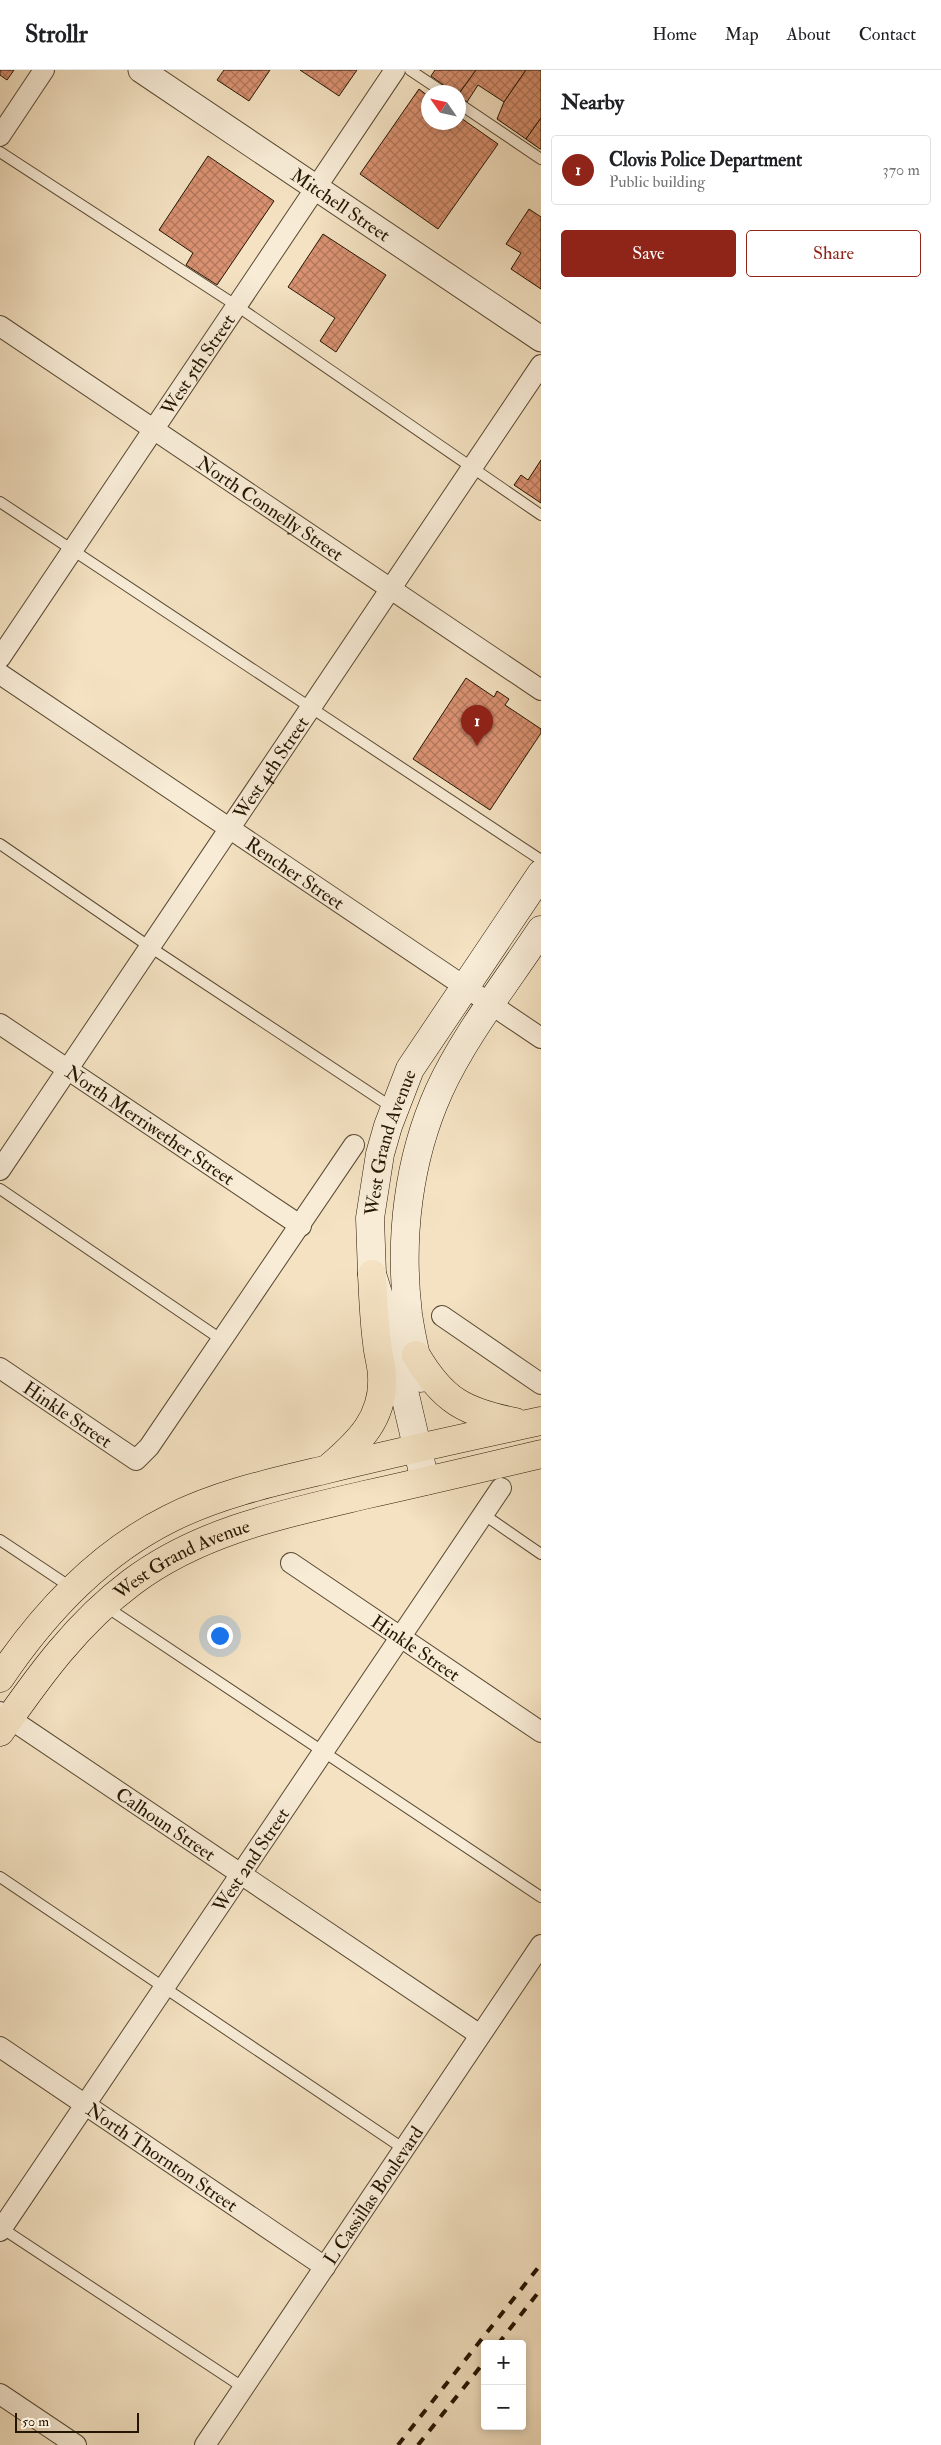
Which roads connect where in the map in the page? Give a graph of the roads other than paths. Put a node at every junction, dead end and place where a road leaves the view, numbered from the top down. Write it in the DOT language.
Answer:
graph roads {
  1 [pos="44,70"];
  2 [pos="141,70"];
  3 [pos="395,70"];
  4 [pos="410,70"];
  5 [pos="432,85"];
  6 [pos="466,108"];
  7 [pos="0,136"];
  8 [pos="0,152"];
  9 [pos="541,159"];
  10 [pos="316,188"];
  11 [pos="237,306"];
  12 [pos="0,326"];
  13 [pos="541,339"];
  14 [pos="541,365"];
  15 [pos="154,429"];
  16 [pos="472,468"];
  17 [pos="0,502"];
  18 [pos="541,515"];
  19 [pos="72,550"];
  20 [pos="391,589"];
  21 [pos="0,658"];
  22 [pos="0,674"];
  23 [pos="541,690"];
  24 [pos="311,707"];
  25 [pos="230,828"];
  26 [pos="0,844"];
  27 [pos="541,860"];
  28 [pos="541,874"];
  29 [pos="541,930"];
  30 [pos="150,947"];
  31 [pos="465,987"];
  32 [pos="492,1005"];
  33 [pos="0,1024"];
  34 [pos="541,1038"];
  35 [pos="68,1069"];
  36 [pos="394,1109"];
  37 [pos="354,1145"];
  38 [pos="0,1170"];
  39 [pos="0,1189"];
  40 [pos="301,1226"];
  41 [pos="372,1274"];
  42 [pos="442,1316"];
  43 [pos="222,1340"];
  44 [pos="416,1355"];
  45 [pos="0,1368"];
  46 [pos="541,1384"];
  47 [pos="532,1422"];
  48 [pos="426,1446"];
  49 [pos="541,1454"];
  50 [pos="136,1460"];
  51 [pos="327,1469"];
  52 [pos="434,1479"];
  53 [pos="500,1488"];
  54 [pos="483,1514"];
  55 [pos="0,1540"];
  56 [pos="541,1554"];
  57 [pos="291,1563"];
  58 [pos="73,1589"];
  59 [pos="104,1605"];
  60 [pos="400,1638"];
  61 [pos="0,1678"];
  62 [pos="3,1721"];
  63 [pos="541,1732"];
  64 [pos="323,1753"];
  65 [pos="241,1874"];
  66 [pos="0,1878"];
  67 [pos="541,1897"];
  68 [pos="541,1944"];
  69 [pos="164,1987"];
  70 [pos="480,2035"];
  71 [pos="0,2047"];
  72 [pos="84,2105"];
  73 [pos="404,2150"];
  74 [pos="1,2229"];
  75 [pos="325,2267"];
  76 [pos="244,2388"];
  77 [pos="0,2394"];
  78 [pos="76,2445"];
  79 [pos="205,2445"];
  1 -- 7 [label="street"];
  2 -- 10 [label="street, Mitchell Street"];
  3 -- 10 [label="street, West 5th Street"];
  4 -- 5 [label="lane"];
  6 -- 9 [label="lane"];
  8 -- 11 [label="lane"];
  10 -- 11 [label="street, West 5th Street"];
  10 -- 13 [label="street, Mitchell Street"];
  11 -- 15 [label="street, West 5th Street"];
  11 -- 16 [label="lane"];
  12 -- 15 [label="street, North Connelly Street"];
  14 -- 16 [label="street, West 4th Street"];
  15 -- 19 [label="street, West 5th Street"];
  15 -- 20 [label="street, North Connelly Street"];
  16 -- 18 [label="lane"];
  16 -- 20 [label="street, West 4th Street"];
  17 -- 19 [label="lane"];
  19 -- 21 [label="street, West 5th Street"];
  19 -- 24 [label="lane"];
  20 -- 23 [label="street, North Connelly Street"];
  20 -- 24 [label="street, West 4th Street"];
  22 -- 25 [label="street, Rencher Street"];
  24 -- 25 [label="street, West 4th Street"];
  24 -- 27 [label="lane"];
  25 -- 30 [label="street, West 4th Street"];
  25 -- 31 [label="street, Rencher Street"];
  26 -- 30 [label="lane"];
  28 -- 31 [label="main road, West Grand Avenue"];
  29 -- 32 [label="main road, West Grand Avenue"];
  30 -- 35 [label="street, West 4th Street"];
  30 -- 36 [label="lane"];
  31 -- 32 [label="street, Rencher Street"];
  31 -- 36 [label="main road, West Grand Avenue"];
  32 -- 34 [label="street, Rencher Street"];
  32 -- 44 [label="main road, West Grand Avenue"];
  33 -- 35 [label="street, North Merriwether Street"];
  35 -- 38 [label="street, West 4th Street"];
  35 -- 40 [label="street, North Merriwether Street"];
  36 -- 41 [label="main road, West Grand Avenue"];
  37 -- 40 [label="street, West Grand Avenue"];
  39 -- 43 [label="lane"];
  40 -- 43 [label="street, West Grand Avenue"];
  41 -- 48 [label="main road, West Grand Avenue"];
  41 -- 51 [label="highway"];
  42 -- 46 [label="street"];
  43 -- 50 [label="street, West Grand Avenue"];
  44 -- 47 [label="highway"];
  44 -- 48 [label="main road, West Grand Avenue"];
  45 -- 50 [label="street, Hinkle Street"];
  47 -- 48 [label="highway"];
  48 -- 51 [label="highway, West Grand Avenue"];
  48 -- 52 [label="main road, West Grand Avenue"];
  49 -- 52 [label="highway"];
  51 -- 58 [label="highway, West Grand Avenue"];
  52 -- 59 [label="highway, West Grand Avenue"];
  53 -- 54 [label="street, West 2nd Street"];
  54 -- 56 [label="lane"];
  54 -- 60 [label="street, West 2nd Street"];
  55 -- 58 [label="lane"];
  57 -- 60 [label="street, Hinkle Street"];
  58 -- 61 [label="highway, West Grand Avenue"];
  59 -- 62 [label="highway, West Grand Avenue"];
  59 -- 64 [label="lane"];
  60 -- 63 [label="street, Hinkle Street"];
  60 -- 64 [label="street, West 2nd Street"];
  62 -- 65 [label="street, Calhoun Street"];
  64 -- 65 [label="street, West 2nd Street"];
  64 -- 67 [label="lane"];
  65 -- 69 [label="street, West 2nd Street"];
  65 -- 70 [label="street, Calhoun Street"];
  66 -- 69 [label="lane"];
  68 -- 70 [label="street, L Cassillas Boulevard"];
  69 -- 72 [label="street, West 2nd Street"];
  69 -- 73 [label="lane"];
  70 -- 73 [label="street, L Cassillas Boulevard"];
  71 -- 72 [label="street, North Thornton Street"];
  72 -- 74 [label="street, West 2nd Street"];
  72 -- 75 [label="street, North Thornton Street"];
  73 -- 75 [label="street, L Cassillas Boulevard"];
  74 -- 76 [label="lane"];
  75 -- 76 [label="street, L Cassillas Boulevard"];
  76 -- 79 [label="street, L Cassillas Boulevard"];
  77 -- 78 [label="street"];
}
